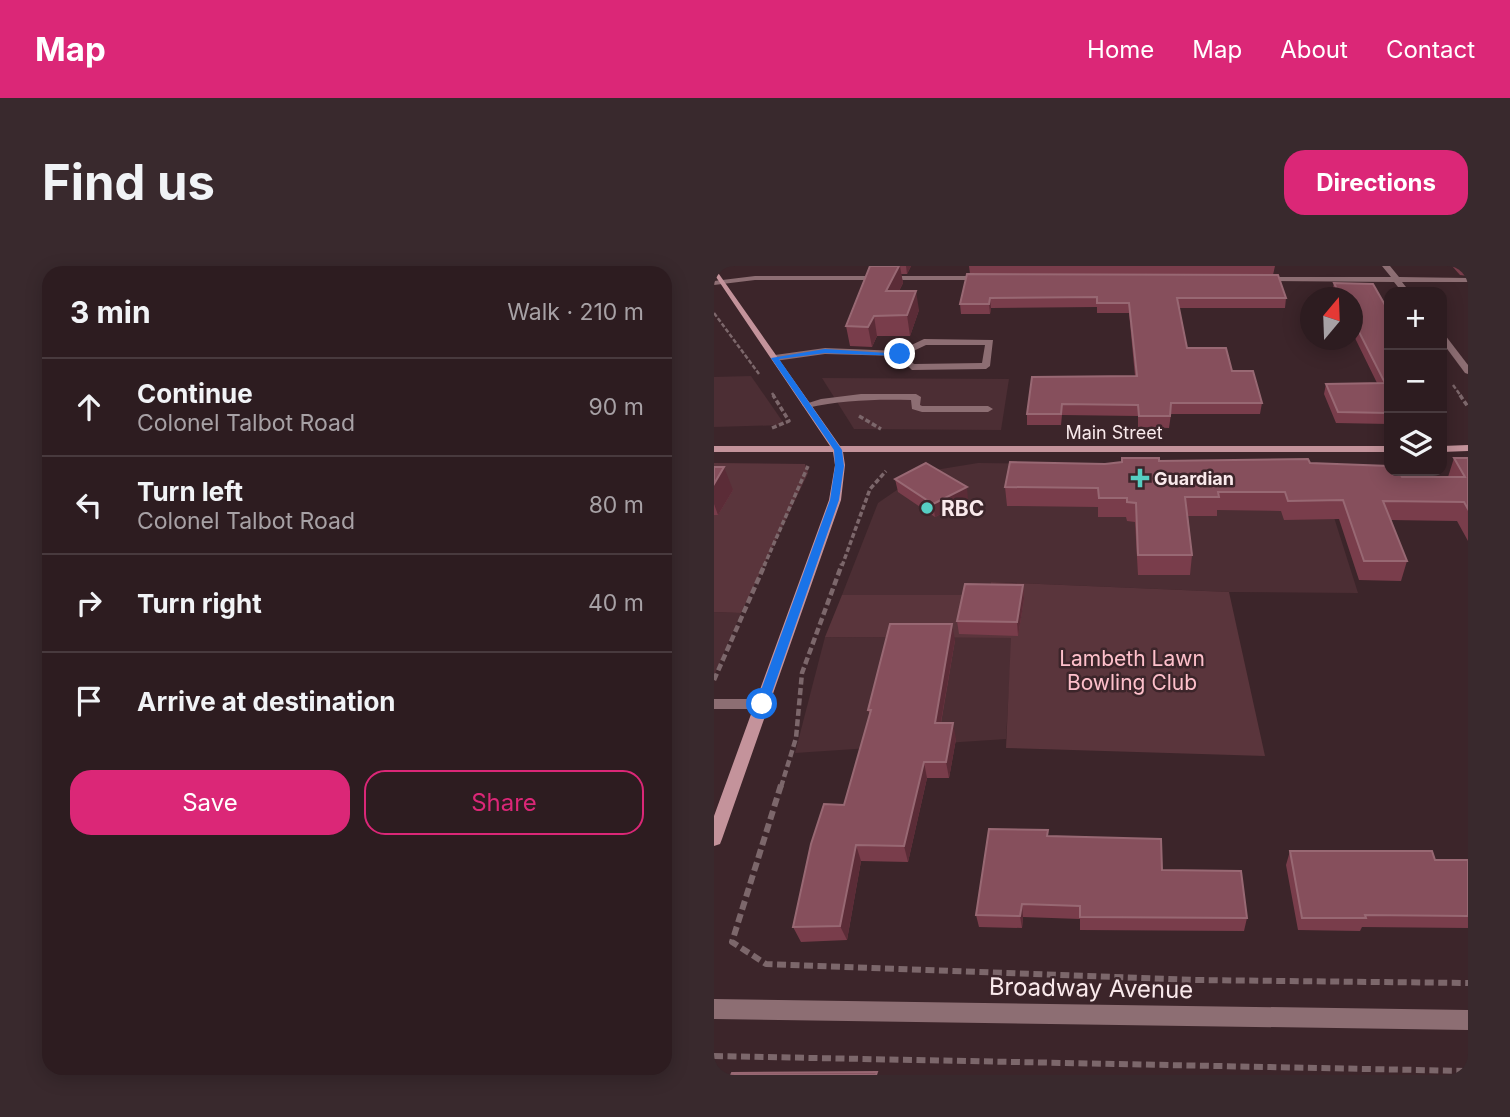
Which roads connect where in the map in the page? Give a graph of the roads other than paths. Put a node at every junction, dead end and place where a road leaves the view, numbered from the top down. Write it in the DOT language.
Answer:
graph roads {
  1 [pos="1386,266"];
  2 [pos="714,270"];
  3 [pos="992,278"];
  4 [pos="1257,279"];
  5 [pos="1396,280"];
  6 [pos="1468,280"];
  7 [pos="718,283"];
  8 [pos="1402,287"];
  9 [pos="1447,344"];
  10 [pos="900,354"];
  11 [pos="775,358"];
  12 [pos="1468,371"];
  13 [pos="807,405"];
  14 [pos="988,409"];
  15 [pos="714,449"];
  16 [pos="1384,449"];
  17 [pos="1447,449"];
  18 [pos="1468,449"];
  19 [pos="838,450"];
  20 [pos="714,704"];
  21 [pos="762,704"];
  22 [pos="714,839"];
  23 [pos="714,1009"];
  24 [pos="1468,1020"];
  1 -- 5 [label="street"];
  2 -- 7 [label="main road"];
  3 -- 7 [label="street"];
  4 -- 5 [label="street"];
  5 -- 6 [label="street"];
  5 -- 8 [label="street"];
  7 -- 11 [label="main road"];
  9 -- 12 [label="street"];
  10 -- 10 [label="street"];
  10 -- 11 [label="street"];
  11 -- 13 [label="main road"];
  13 -- 14 [label="street"];
  13 -- 19 [label="main road"];
  15 -- 19 [label="main road, Main Street"];
  16 -- 19 [label="main road, Main Street"];
  17 -- 18 [label="main road"];
  19 -- 21 [label="main road"];
  20 -- 21 [label="street"];
  21 -- 22 [label="main road"];
  23 -- 24 [label="street, Broadway Avenue"];
}
